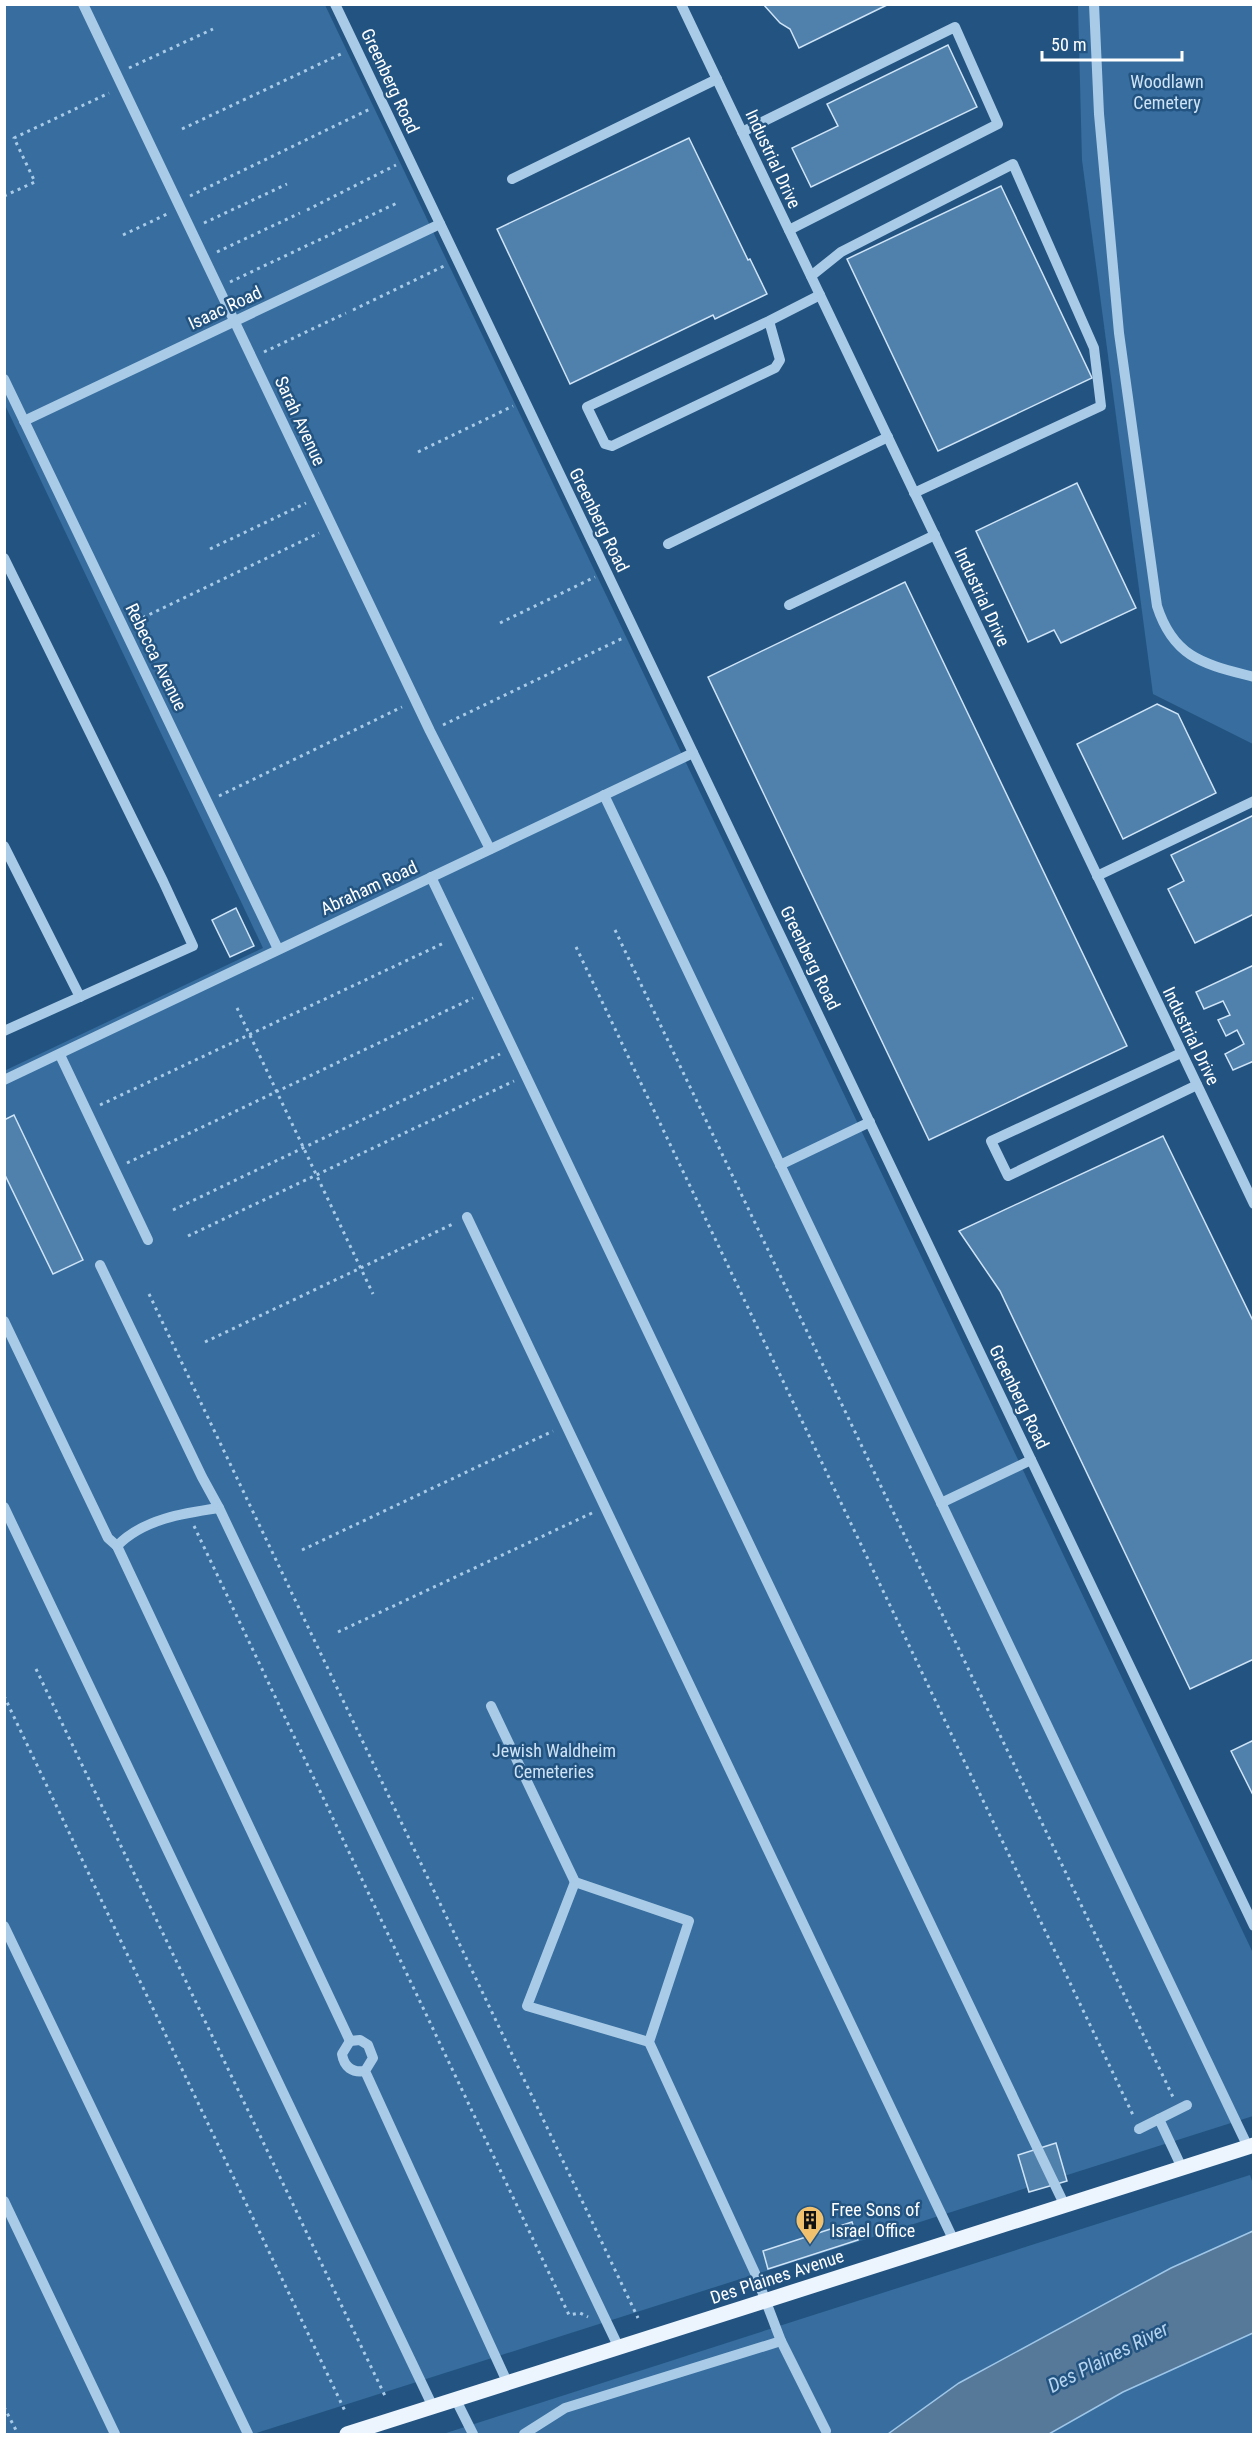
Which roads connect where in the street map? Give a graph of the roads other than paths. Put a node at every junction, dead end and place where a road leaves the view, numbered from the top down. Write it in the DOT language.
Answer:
graph roads {
  1 [pos="83,4"];
  2 [pos="335,4"];
  3 [pos="681,4"];
  4 [pos="1094,4"];
  5 [pos="717,79"];
  6 [pos="742,132"];
  7 [pos="512,179"];
  8 [pos="440,224"];
  9 [pos="789,230"];
  10 [pos="811,276"];
  11 [pos="820,295"];
  12 [pos="234,321"];
  13 [pos="769,321"];
  14 [pos="4,380"];
  15 [pos="24,421"];
  16 [pos="888,437"];
  17 [pos="914,493"];
  18 [pos="934,535"];
  19 [pos="668,544"];
  20 [pos="4,558"];
  21 [pos="789,605"];
  22 [pos="1254,677"];
  23 [pos="693,753"];
  24 [pos="604,795"];
  25 [pos="1254,801"];
  26 [pos="4,846"];
  27 [pos="490,849"];
  28 [pos="1097,876"];
  29 [pos="430,877"];
  30 [pos="278,950"];
  31 [pos="80,997"];
  32 [pos="4,1031"];
  33 [pos="1181,1053"];
  34 [pos="60,1054"];
  35 [pos="4,1080"];
  36 [pos="1197,1085"];
  37 [pos="870,1122"];
  38 [pos="780,1165"];
  39 [pos="1254,1204"];
  40 [pos="467,1217"];
  41 [pos="148,1240"];
  42 [pos="100,1265"];
  43 [pos="4,1321"];
  44 [pos="1031,1460"];
  45 [pos="941,1503"];
  46 [pos="4,1507"];
  47 [pos="219,1508"];
  48 [pos="117,1546"];
  49 [pos="491,1706"];
  50 [pos="575,1882"];
  51 [pos="4,1926"];
  52 [pos="1254,1926"];
  53 [pos="350,2041"];
  54 [pos="649,2042"];
  55 [pos="365,2071"];
  56 [pos="1183,2107"];
  57 [pos="1159,2120"];
  58 [pos="1139,2129"];
  59 [pos="1251,2146"];
  60 [pos="1182,2168"];
  61 [pos="4,2201"];
  62 [pos="1065,2206"];
  63 [pos="954,2241"];
  64 [pos="765,2301"];
  65 [pos="781,2340"];
  66 [pos="619,2348"];
  67 [pos="508,2384"];
  68 [pos="456,2400"];
  69 [pos="433,2407"];
  70 [pos="826,2431"];
  71 [pos="116,2434"];
  72 [pos="248,2434"];
  73 [pos="347,2434"];
  74 [pos="473,2434"];
  75 [pos="524,2434"];
  1 -- 12 [label="street, Sarah Avenue"];
  2 -- 8 [label="street, Greenberg Road"];
  3 -- 5 [label="street, Industrial Drive"];
  4 -- 22 [label="street"];
  5 -- 6 [label="street, Industrial Drive"];
  5 -- 7 [label="street"];
  6 -- 9 [label="street, Industrial Drive"];
  6 -- 9 [label="street"];
  8 -- 12 [label="street, Isaac Road"];
  8 -- 23 [label="street, Greenberg Road"];
  9 -- 10 [label="street, Industrial Drive"];
  10 -- 11 [label="street, Industrial Drive"];
  10 -- 17 [label="street"];
  11 -- 13 [label="street"];
  11 -- 16 [label="street, Industrial Drive"];
  12 -- 15 [label="street, Isaac Road"];
  12 -- 27 [label="street, Sarah Avenue"];
  13 -- 13 [label="street"];
  14 -- 15 [label="street, Rebecca Avenue"];
  15 -- 30 [label="street, Rebecca Avenue"];
  16 -- 17 [label="street, Industrial Drive"];
  16 -- 19 [label="street"];
  17 -- 18 [label="street, Industrial Drive"];
  18 -- 21 [label="street"];
  18 -- 28 [label="street, Industrial Drive"];
  20 -- 31 [label="street"];
  23 -- 24 [label="street, Abraham Road"];
  23 -- 37 [label="street, Greenberg Road"];
  24 -- 27 [label="street, Abraham Road"];
  24 -- 38 [label="street"];
  25 -- 28 [label="street"];
  26 -- 31 [label="street"];
  27 -- 29 [label="street, Abraham Road"];
  28 -- 33 [label="street, Industrial Drive"];
  29 -- 30 [label="street, Abraham Road"];
  29 -- 62 [label="street"];
  30 -- 34 [label="street, Abraham Road"];
  31 -- 32 [label="street"];
  33 -- 36 [label="street, Industrial Drive"];
  33 -- 36 [label="street"];
  34 -- 35 [label="street, Abraham Road"];
  34 -- 41 [label="street"];
  36 -- 39 [label="street, Industrial Drive"];
  37 -- 38 [label="street"];
  37 -- 44 [label="street, Greenberg Road"];
  38 -- 45 [label="street"];
  40 -- 63 [label="street"];
  42 -- 47 [label="street"];
  43 -- 48 [label="street"];
  44 -- 45 [label="street"];
  44 -- 52 [label="street, Greenberg Road"];
  45 -- 59 [label="street"];
  46 -- 69 [label="street"];
  47 -- 48 [label="street"];
  47 -- 66 [label="street"];
  48 -- 53 [label="street"];
  49 -- 50 [label="street"];
  50 -- 54 [label="street"];
  50 -- 54 [label="street"];
  51 -- 72 [label="street"];
  53 -- 55 [label="street"];
  53 -- 55 [label="street"];
  54 -- 64 [label="street"];
  55 -- 67 [label="street"];
  56 -- 57 [label="street"];
  57 -- 58 [label="street"];
  57 -- 60 [label="street"];
  59 -- 60 [label="main road, Des Plaines Avenue"];
  60 -- 62 [label="main road, Des Plaines Avenue"];
  61 -- 71 [label="street"];
  62 -- 63 [label="main road, Des Plaines Avenue"];
  63 -- 64 [label="main road, Des Plaines Avenue"];
  64 -- 65 [label="street"];
  64 -- 66 [label="main road, Des Plaines Avenue"];
  65 -- 70 [label="street"];
  65 -- 75 [label="street"];
  66 -- 67 [label="main road, Des Plaines Avenue"];
  67 -- 68 [label="main road, Des Plaines Avenue"];
  68 -- 69 [label="main road, Des Plaines Avenue"];
  68 -- 74 [label="street"];
  69 -- 73 [label="main road, Des Plaines Avenue"];
}
